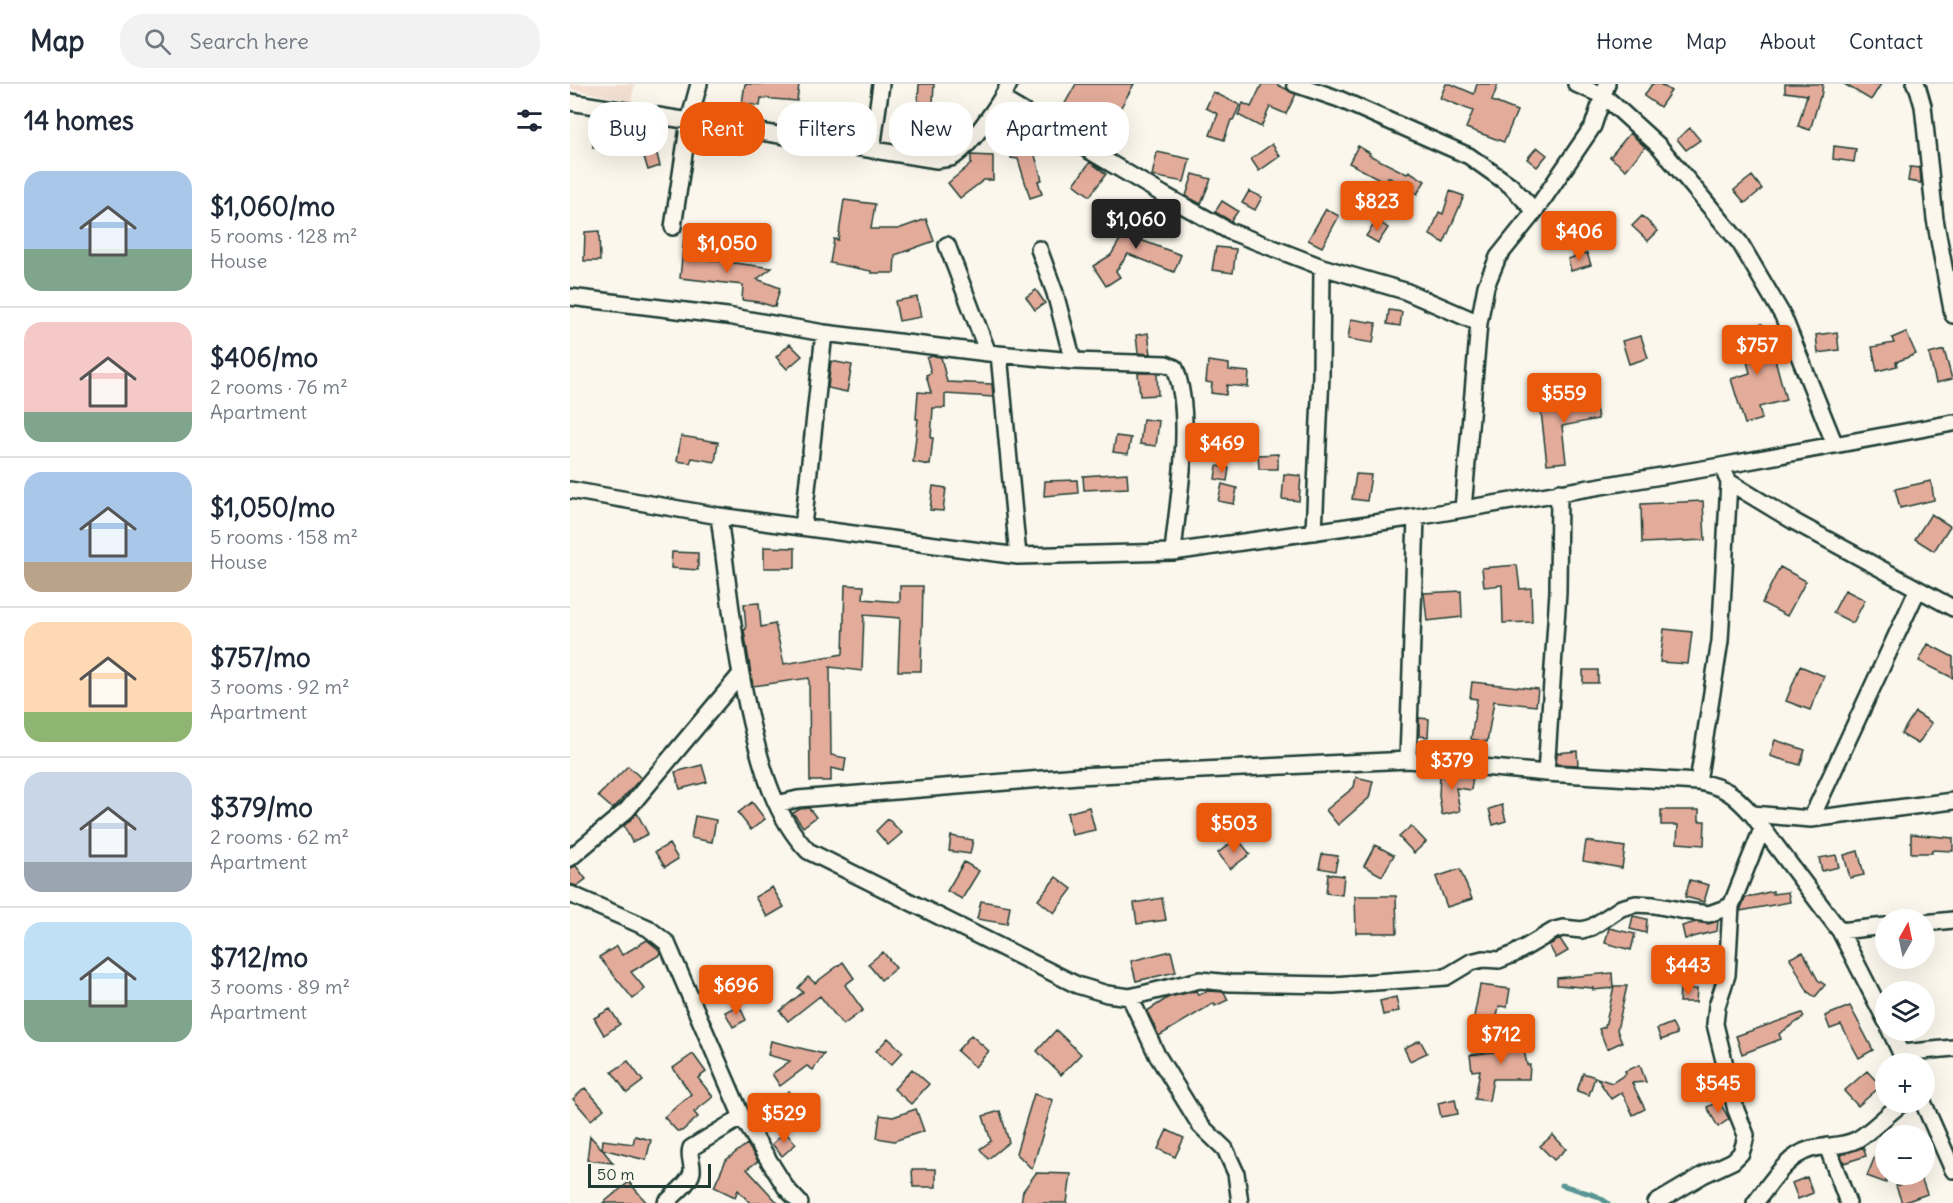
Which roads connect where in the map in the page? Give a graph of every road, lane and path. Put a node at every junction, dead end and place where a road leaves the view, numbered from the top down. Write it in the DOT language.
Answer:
graph roads {
  1 [pos="699,84"];
  2 [pos="881,84"];
  3 [pos="1009,84"];
  4 [pos="1295,84"];
  5 [pos="1576,84"];
  6 [pos="1915,84"];
  7 [pos="1605,90"];
  8 [pos="1002,99"];
  9 [pos="570,102"];
  10 [pos="694,102"];
  11 [pos="877,113"];
  12 [pos="680,121"];
  13 [pos="877,151"];
  14 [pos="683,156"];
  15 [pos="1535,211"];
  16 [pos="673,227"];
  17 [pos="947,245"];
  18 [pos="1039,249"];
  19 [pos="1322,267"];
  20 [pos="570,297"];
  21 [pos="1953,315"];
  22 [pos="1479,323"];
  23 [pos="825,333"];
  24 [pos="994,353"];
  25 [pos="1073,361"];
  26 [pos="1953,423"];
  27 [pos="1834,445"];
  28 [pos="1721,466"];
  29 [pos="1729,482"];
  30 [pos="570,490"];
  31 [pos="1559,492"];
  32 [pos="1463,509"];
  33 [pos="719,516"];
  34 [pos="1416,517"];
  35 [pos="803,526"];
  36 [pos="1314,532"];
  37 [pos="1173,552"];
  38 [pos="1018,556"];
  39 [pos="1918,589"];
  40 [pos="1953,608"];
  41 [pos="740,675"];
  42 [pos="1408,760"];
  43 [pos="1546,773"];
  44 [pos="1698,782"];
  45 [pos="1953,801"];
  46 [pos="777,804"];
  47 [pos="1752,814"];
  48 [pos="1811,819"];
  49 [pos="1762,829"];
  50 [pos="570,858"];
  51 [pos="570,894"];
  52 [pos="1731,906"];
  53 [pos="1953,920"];
  54 [pos="1935,922"];
  55 [pos="1875,927"];
  56 [pos="1840,931"];
  57 [pos="1130,997"];
  58 [pos="1875,999"];
  59 [pos="1953,1048"];
  60 [pos="1928,1053"];
  61 [pos="1888,1113"];
  62 [pos="1928,1113"];
  63 [pos="742,1117"];
  64 [pos="1827,1146"];
  65 [pos="1953,1170"];
  66 [pos="666,1203"];
  67 [pos="800,1203"];
  68 [pos="1240,1203"];
  69 [pos="1656,1203"];
  70 [pos="1755,1203"];
  71 [pos="1848,1203"];
  1 -- 10 [label="street"];
  2 -- 11 [label="street"];
  3 -- 8 [label="street"];
  4 -- 15 [label="street"];
  5 -- 7 [label="street"];
  6 -- 21 [label="street"];
  7 -- 15 [label="street"];
  7 -- 27 [label="street"];
  8 -- 13 [label="street"];
  8 -- 19 [label="street"];
  9 -- 12 [label="street"];
  14 -- 16 [label="street"];
  15 -- 22 [label="street"];
  17 -- 24 [label="street"];
  18 -- 25 [label="street"];
  19 -- 22 [label="street"];
  19 -- 36 [label="street"];
  20 -- 23 [label="street"];
  22 -- 32 [label="street"];
  23 -- 24 [label="street"];
  23 -- 35 [label="street"];
  24 -- 25 [label="street"];
  24 -- 38 [label="street"];
  25 -- 37 [label="street"];
  26 -- 27 [label="street"];
  27 -- 28 [label="street"];
  28 -- 29 [label="street"];
  28 -- 31 [label="street"];
  29 -- 39 [label="street"];
  29 -- 44 [label="street"];
  30 -- 33 [label="street"];
  31 -- 32 [label="street"];
  31 -- 43 [label="street"];
  32 -- 34 [label="street"];
  33 -- 35 [label="street"];
  33 -- 41 [label="street"];
  34 -- 36 [label="street"];
  34 -- 42 [label="street"];
  35 -- 38 [label="street"];
  36 -- 37 [label="street"];
  37 -- 38 [label="street"];
  39 -- 40 [label="street"];
  39 -- 48 [label="street"];
  41 -- 46 [label="street"];
  41 -- 50 [label="street"];
  42 -- 43 [label="street"];
  42 -- 46 [label="street"];
  43 -- 44 [label="street"];
  44 -- 47 [label="street"];
  45 -- 48 [label="street"];
  46 -- 57 [label="street"];
  47 -- 48 [label="street"];
  47 -- 49 [label="street"];
  49 -- 52 [label="street"];
  49 -- 56 [label="street"];
  51 -- 63 [label="street"];
  52 -- 57 [label="street"];
  52 -- 69 [label="street"];
  53 -- 54 [label="street"];
  55 -- 56 [label="street"];
  56 -- 58 [label="street"];
  57 -- 68 [label="street"];
  59 -- 60 [label="street"];
  61 -- 64 [label="street"];
  62 -- 65 [label="street"];
  63 -- 66 [label="street"];
  63 -- 67 [label="street"];
  64 -- 70 [label="street"];
  64 -- 71 [label="street"];
}
